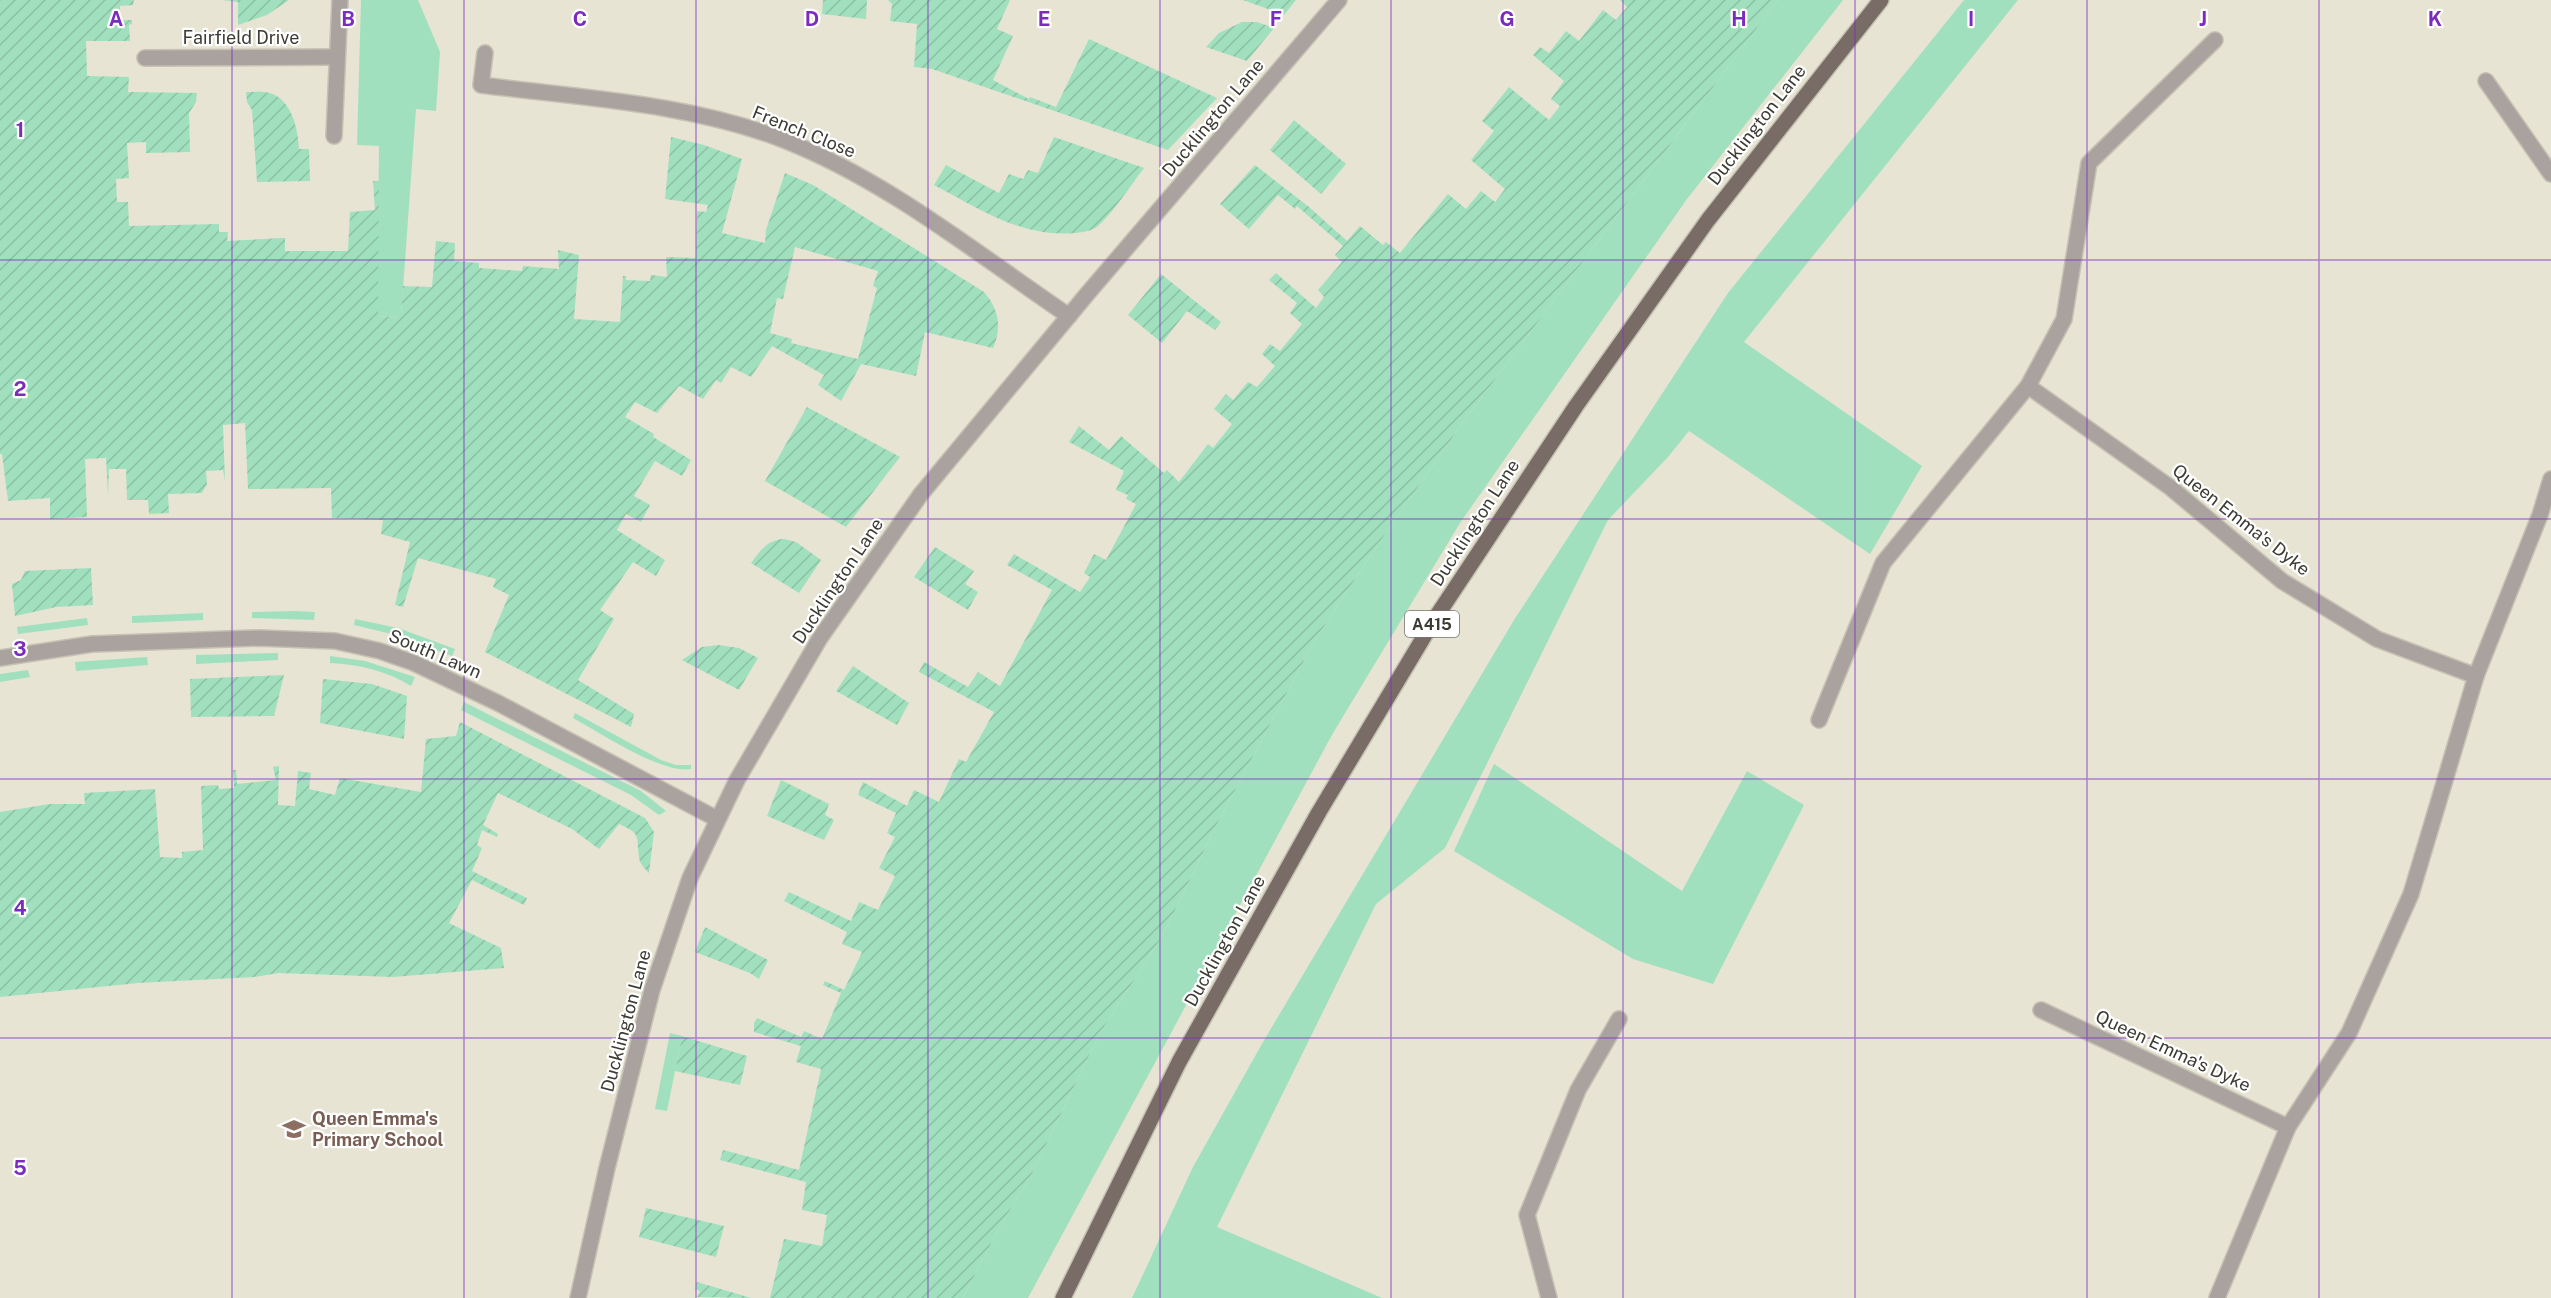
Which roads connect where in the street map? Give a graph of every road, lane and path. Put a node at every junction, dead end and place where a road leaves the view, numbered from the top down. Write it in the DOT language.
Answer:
graph roads {
  1 [pos="340,0"];
  2 [pos="1339,0"];
  3 [pos="1881,0"];
  4 [pos="2215,40"];
  5 [pos="485,53"];
  6 [pos="337,57"];
  7 [pos="145,58"];
  8 [pos="2486,81"];
  9 [pos="334,136"];
  10 [pos="2551,174"];
  11 [pos="1069,316"];
  12 [pos="2028,386"];
  13 [pos="2551,479"];
  14 [pos="0,658"];
  15 [pos="2476,676"];
  16 [pos="1819,720"];
  17 [pos="717,819"];
  18 [pos="2041,1010"];
  19 [pos="1619,1018"];
  20 [pos="2288,1127"];
  21 [pos="578,1298"];
  22 [pos="1063,1298"];
  23 [pos="1550,1298"];
  24 [pos="2217,1298"];
  1 -- 6 [label="street"];
  2 -- 11 [label="street, Ducklington Lane"];
  3 -- 22 [label="main road, Ducklington Lane / A415"];
  4 -- 12 [label="street"];
  5 -- 11 [label="street, French Close"];
  6 -- 7 [label="street, Fairfield Drive"];
  6 -- 9 [label="street"];
  8 -- 10 [label="street"];
  11 -- 17 [label="street, Ducklington Lane"];
  12 -- 15 [label="street, Queen Emma's Dyke"];
  12 -- 16 [label="street"];
  13 -- 15 [label="street"];
  14 -- 17 [label="street, South Lawn"];
  15 -- 20 [label="street"];
  17 -- 21 [label="street, Ducklington Lane"];
  18 -- 20 [label="street, Queen Emma's Dyke"];
  19 -- 23 [label="street"];
  20 -- 24 [label="street"];
}
